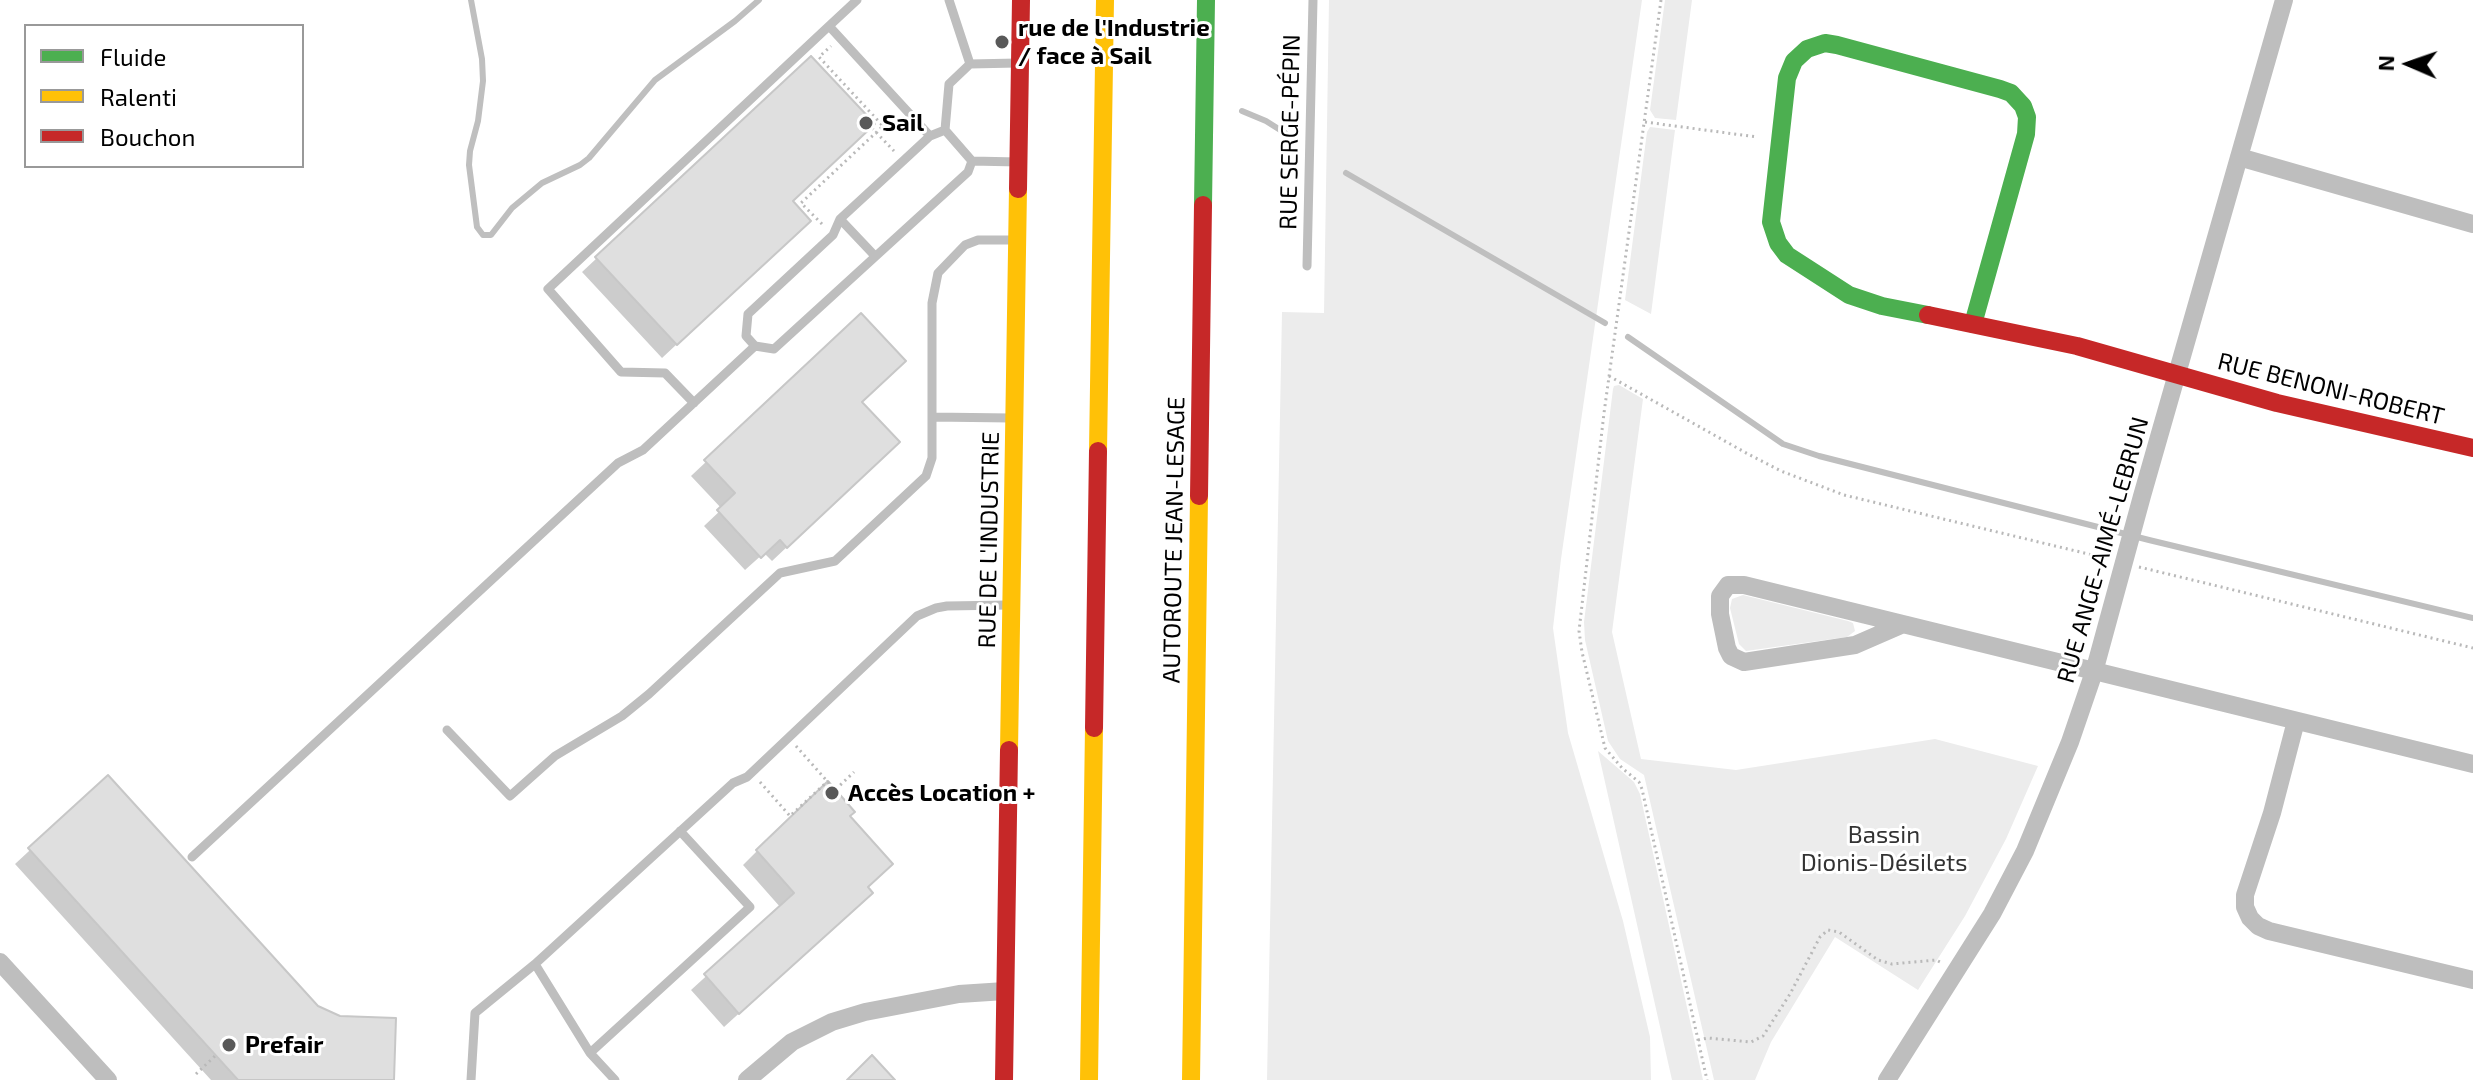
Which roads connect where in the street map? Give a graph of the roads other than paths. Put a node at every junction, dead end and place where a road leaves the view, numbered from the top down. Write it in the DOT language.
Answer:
graph roads {
  1 [pos="857,0"];
  2 [pos="949,0"];
  3 [pos="1021,0"];
  4 [pos="1105,0"];
  5 [pos="1206,0"];
  6 [pos="1313,0"];
  7 [pos="2284,0"];
  8 [pos="829,26"];
  9 [pos="1020,63"];
  10 [pos="970,64"];
  11 [pos="945,130"];
  12 [pos="930,136"];
  13 [pos="2239,157"];
  14 [pos="972,161"];
  15 [pos="1019,162"];
  16 [pos="840,219"];
  17 [pos="2473,224"];
  18 [pos="1018,240"];
  19 [pos="875,256"];
  20 [pos="1307,266"];
  21 [pos="1973,324"];
  22 [pos="755,346"];
  23 [pos="2178,375"];
  24 [pos="694,403"];
  25 [pos="932,417"];
  26 [pos="1015,418"];
  27 [pos="2473,448"];
  28 [pos="1012,605"];
  29 [pos="1901,625"];
  30 [pos="2094,672"];
  31 [pos="2296,721"];
  32 [pos="447,730"];
  33 [pos="2473,764"];
  34 [pos="680,831"];
  35 [pos="192,857"];
  36 [pos="0,962"];
  37 [pos="535,964"];
  38 [pos="2473,980"];
  39 [pos="1005,991"];
  40 [pos="590,1053"];
  41 [pos="108,1080"];
  42 [pos="471,1080"];
  43 [pos="615,1080"];
  44 [pos="747,1080"];
  45 [pos="1004,1080"];
  46 [pos="1089,1080"];
  47 [pos="1191,1080"];
  48 [pos="1887,1080"];
  1 -- 8 [label="lane"];
  2 -- 10 [label="lane"];
  3 -- 9 [label="main road, RUE DE L'INDUSTRIE"];
  4 -- 46 [label="main road"];
  5 -- 47 [label="main road, AUTOROUTE JEAN-LESAGE"];
  6 -- 20 [label="lane, RUE SERGE-PÉPIN"];
  7 -- 13 [label="street, RUE ANGE-AIMÉ-LEBRUN"];
  8 -- 12 [label="lane"];
  8 -- 24 [label="lane"];
  9 -- 10 [label="lane"];
  9 -- 15 [label="main road, RUE DE L'INDUSTRIE"];
  10 -- 11 [label="lane"];
  11 -- 12 [label="lane"];
  11 -- 14 [label="lane"];
  12 -- 16 [label="lane"];
  13 -- 17 [label="street"];
  13 -- 23 [label="street, RUE ANGE-AIMÉ-LEBRUN"];
  14 -- 15 [label="lane"];
  14 -- 19 [label="lane"];
  15 -- 18 [label="main road, RUE DE L'INDUSTRIE"];
  16 -- 19 [label="lane"];
  16 -- 22 [label="lane"];
  18 -- 25 [label="lane"];
  18 -- 26 [label="main road, RUE DE L'INDUSTRIE"];
  19 -- 22 [label="lane"];
  21 -- 21 [label="main road"];
  21 -- 23 [label="main road, RUE BENONI-ROBERT"];
  22 -- 24 [label="lane"];
  23 -- 27 [label="main road, RUE BENONI-ROBERT"];
  23 -- 30 [label="street, RUE ANGE-AIMÉ-LEBRUN"];
  24 -- 35 [label="lane"];
  25 -- 26 [label="lane"];
  25 -- 32 [label="lane"];
  26 -- 28 [label="main road, RUE DE L'INDUSTRIE"];
  28 -- 34 [label="lane"];
  28 -- 39 [label="main road, RUE DE L'INDUSTRIE"];
  29 -- 29 [label="street"];
  29 -- 30 [label="street"];
  30 -- 31 [label="street"];
  30 -- 48 [label="street, RUE ANGE-AIMÉ-LEBRUN"];
  31 -- 33 [label="street"];
  31 -- 38 [label="street"];
  34 -- 37 [label="lane"];
  34 -- 40 [label="lane"];
  36 -- 41 [label="street"];
  37 -- 40 [label="lane"];
  37 -- 42 [label="lane"];
  39 -- 44 [label="street"];
  39 -- 45 [label="main road, RUE DE L'INDUSTRIE"];
  40 -- 43 [label="lane"];
}
